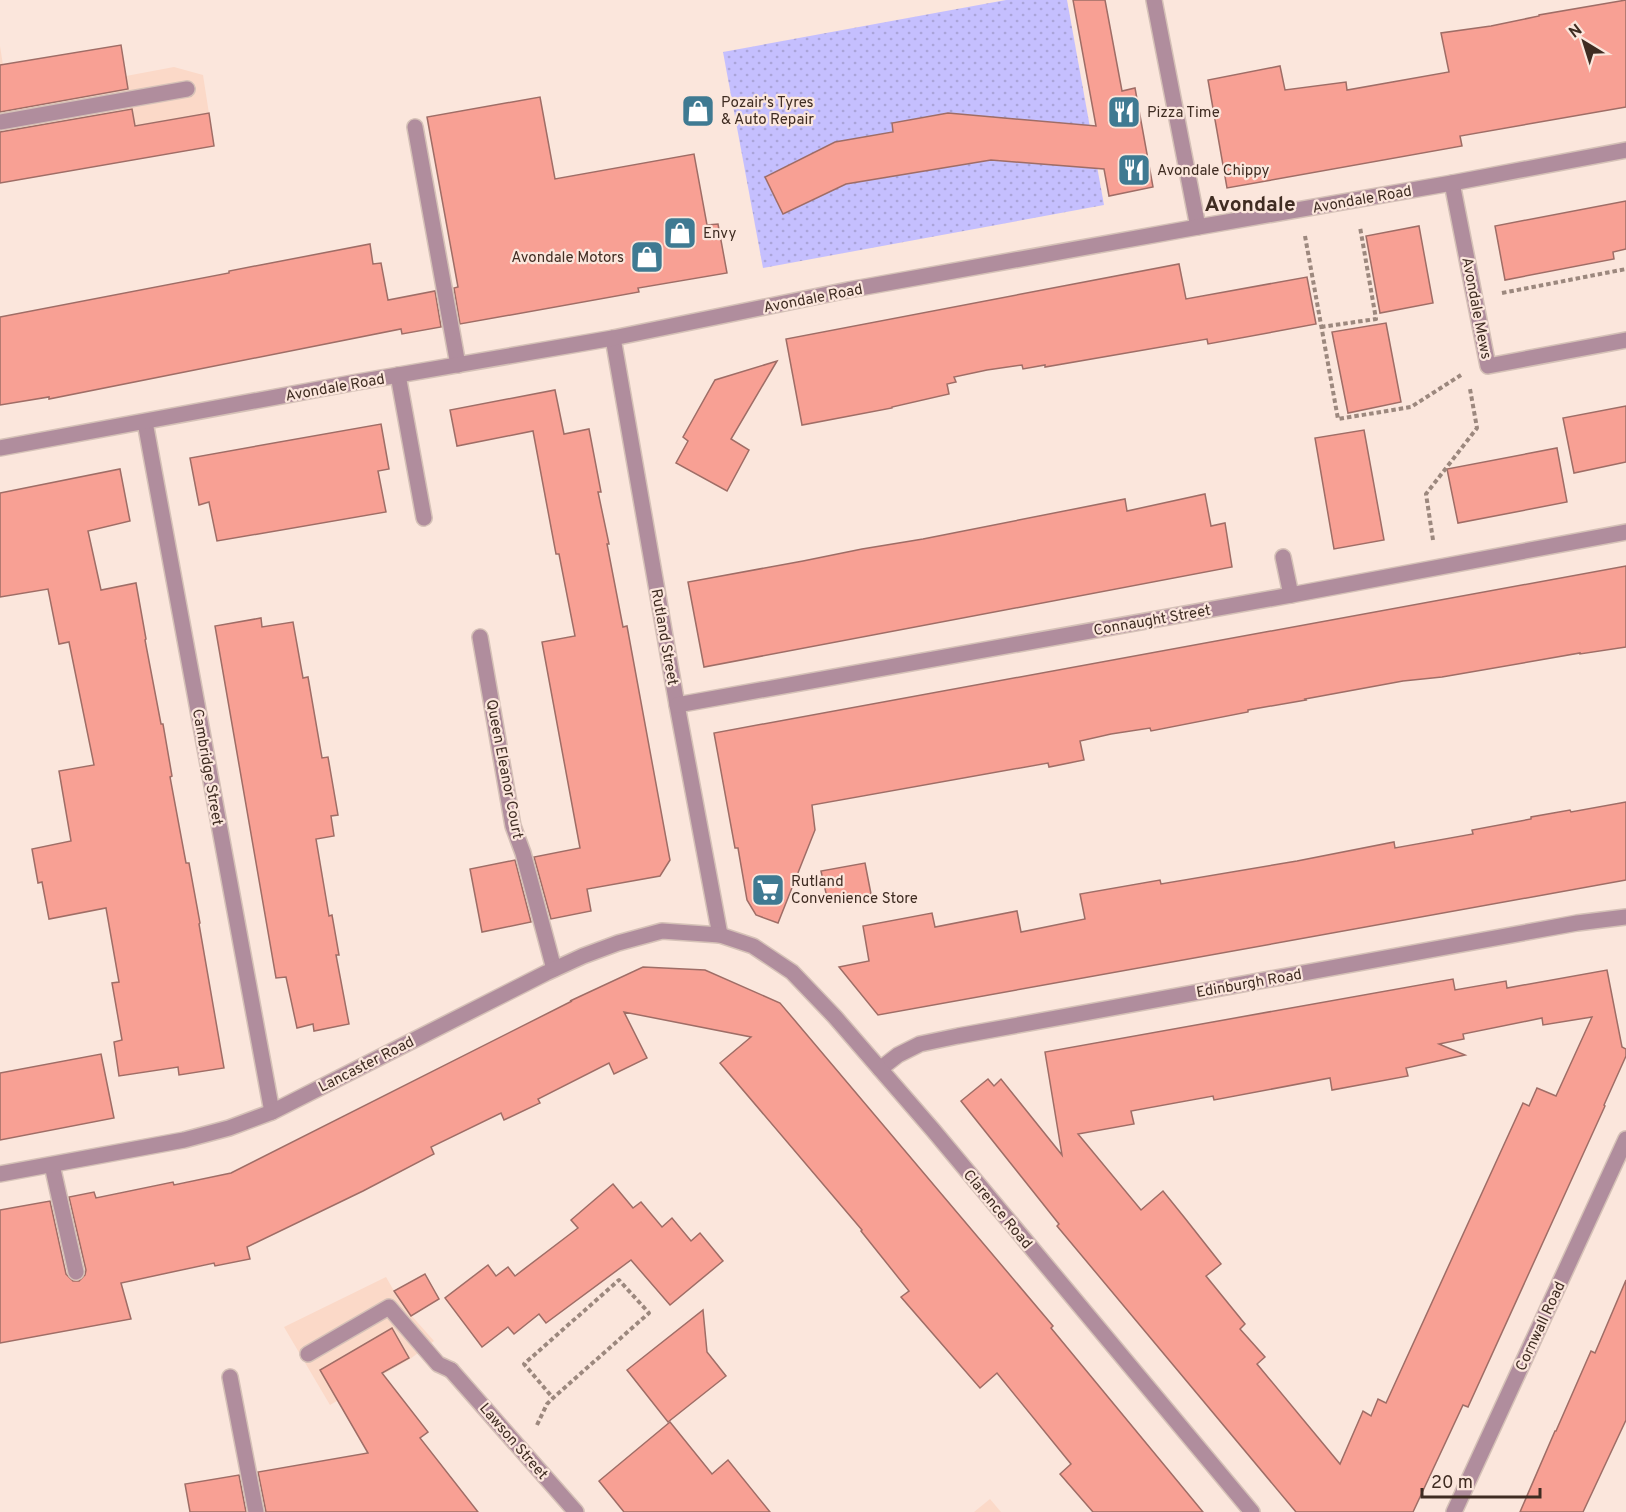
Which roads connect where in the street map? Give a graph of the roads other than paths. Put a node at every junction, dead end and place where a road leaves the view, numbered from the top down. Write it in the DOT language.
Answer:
graph roads {
  1 [pos="1154,0"];
  2 [pos="187,89"];
  3 [pos="0,122"];
  4 [pos="415,127"];
  5 [pos="1626,150"];
  6 [pos="1452,183"];
  7 [pos="1198,227"];
  8 [pos="613,338"];
  9 [pos="1626,340"];
  10 [pos="458,365"];
  11 [pos="398,375"];
  12 [pos="145,422"];
  13 [pos="0,448"];
  14 [pos="424,518"];
  15 [pos="1626,532"];
  16 [pos="1283,557"];
  17 [pos="1291,595"];
  18 [pos="480,637"];
  19 [pos="677,705"];
  20 [pos="1626,917"];
  21 [pos="720,935"];
  22 [pos="554,969"];
  23 [pos="880,1069"];
  24 [pos="272,1112"];
  25 [pos="1626,1139"];
  26 [pos="52,1165"];
  27 [pos="0,1174"];
  28 [pos="76,1272"];
  29 [pos="308,1354"];
  30 [pos="230,1377"];
  31 [pos="256,1512"];
  32 [pos="576,1512"];
  33 [pos="1252,1512"];
  34 [pos="1454,1512"];
  1 -- 7 [label="street"];
  2 -- 3 [label="street"];
  4 -- 10 [label="street"];
  5 -- 6 [label="street, Avondale Road"];
  6 -- 7 [label="street, Avondale Road"];
  6 -- 9 [label="street, Avondale Mews"];
  7 -- 8 [label="street, Avondale Road"];
  8 -- 10 [label="street, Avondale Road"];
  8 -- 19 [label="street, Rutland Street"];
  10 -- 11 [label="street, Avondale Road"];
  11 -- 12 [label="street, Avondale Road"];
  11 -- 14 [label="street"];
  12 -- 13 [label="street, Avondale Road"];
  12 -- 24 [label="street, Cambridge Street"];
  15 -- 17 [label="street, Connaught Street"];
  16 -- 17 [label="street"];
  17 -- 19 [label="street, Connaught Street"];
  18 -- 22 [label="street, Queen Eleanor Court"];
  19 -- 21 [label="street, Rutland Street"];
  20 -- 23 [label="street, Edinburgh Road"];
  21 -- 22 [label="street, Lancaster Road"];
  21 -- 23 [label="street, Clarence Road"];
  22 -- 24 [label="street, Lancaster Road"];
  23 -- 33 [label="street, Clarence Road"];
  24 -- 26 [label="street, Lancaster Road"];
  25 -- 34 [label="street, Cornwall Road"];
  26 -- 27 [label="street, Lancaster Road"];
  26 -- 28 [label="street"];
  29 -- 32 [label="street, Lawson Street"];
  30 -- 31 [label="street"];
}
